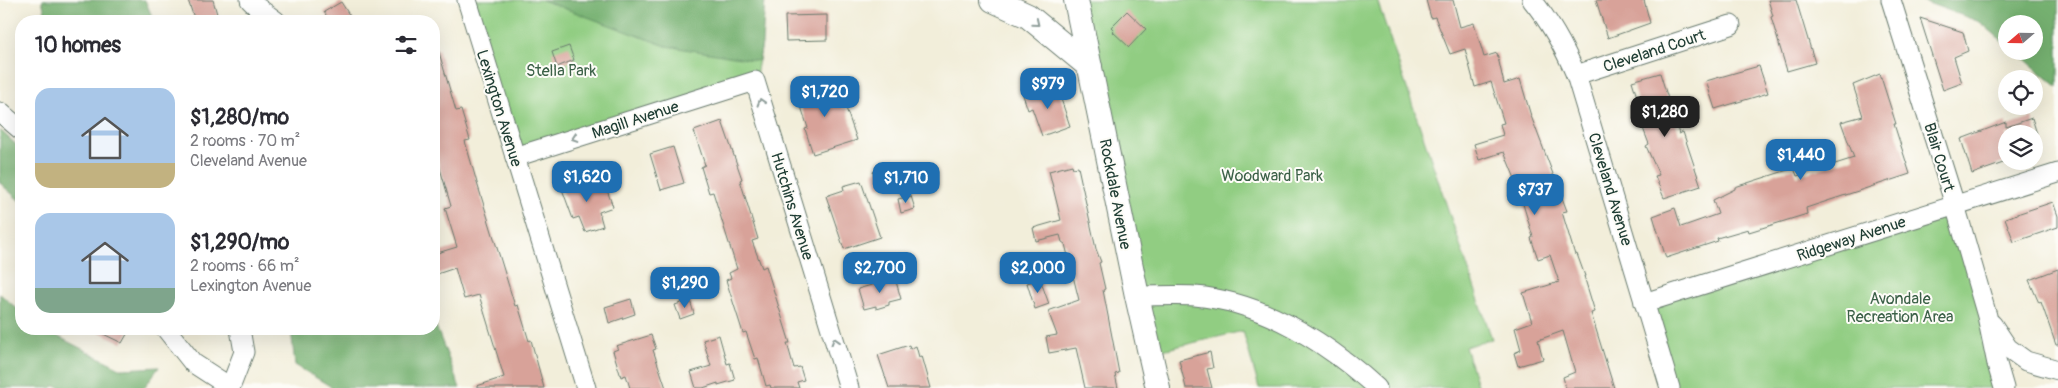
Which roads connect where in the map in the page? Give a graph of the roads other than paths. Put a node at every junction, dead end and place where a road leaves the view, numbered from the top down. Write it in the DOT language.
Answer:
graph roads {
  1 [pos="250,0"];
  2 [pos="467,0"];
  3 [pos="993,0"];
  4 [pos="1076,0"];
  5 [pos="1532,0"];
  6 [pos="1890,0"];
  7 [pos="267,15"];
  8 [pos="1731,25"];
  9 [pos="1090,67"];
  10 [pos="1576,74"];
  11 [pos="755,81"];
  12 [pos="0,112"];
  13 [pos="15,125"];
  14 [pos="515,157"];
  15 [pos="2058,173"];
  16 [pos="1955,205"];
  17 [pos="1137,296"];
  18 [pos="1644,303"];
  19 [pos="1986,316"];
  20 [pos="171,335"];
  21 [pos="241,335"];
  22 [pos="2058,370"];
  23 [pos="230,387"];
  24 [pos="586,388"];
  25 [pos="849,388"];
  26 [pos="1158,388"];
  27 [pos="1377,388"];
  28 [pos="1670,388"];
  29 [pos="2004,388"];
  1 -- 7 [label="street"];
  2 -- 14 [label="street, Lexington Avenue"];
  3 -- 9 [label="street, one-way"];
  4 -- 9 [label="street, Rockdale Avenue"];
  5 -- 10 [label="street, Cleveland Avenue"];
  6 -- 16 [label="street, Blair Court"];
  8 -- 10 [label="street, Cleveland Court"];
  9 -- 17 [label="street, Rockdale Avenue"];
  10 -- 18 [label="street, Cleveland Avenue"];
  11 -- 14 [label="street, Magill Avenue, one-way"];
  25 -- 11 [label="street, Hutchins Avenue, one-way"];
  12 -- 13 [label="street"];
  14 -- 24 [label="street, Lexington Avenue"];
  15 -- 16 [label="street, Ridgeway Avenue"];
  16 -- 18 [label="street, Ridgeway Avenue"];
  16 -- 19 [label="street, Blair Court"];
  17 -- 26 [label="street, Rockdale Avenue"];
  17 -- 27 [label="street"];
  18 -- 28 [label="street, Cleveland Avenue"];
  19 -- 22 [label="street, Blair Court"];
  19 -- 29 [label="street, Blair Court"];
  20 -- 23 [label="street"];
  21 -- 23 [label="street"];
}
